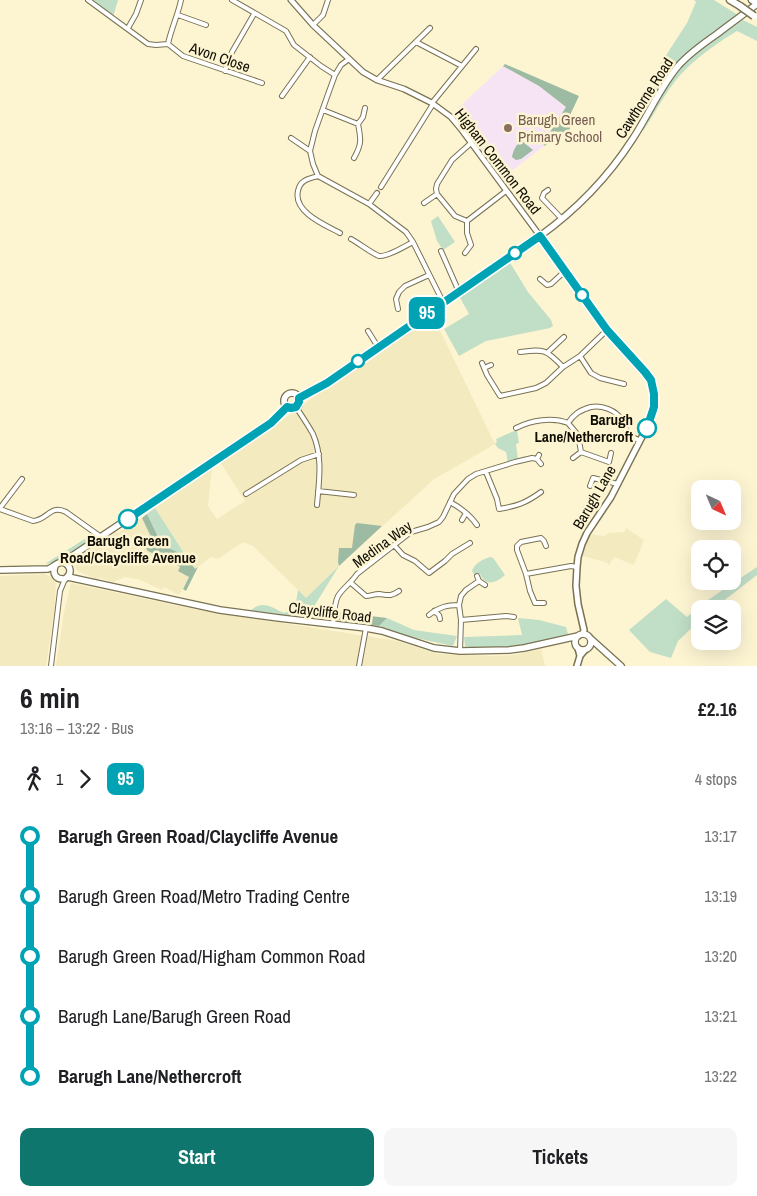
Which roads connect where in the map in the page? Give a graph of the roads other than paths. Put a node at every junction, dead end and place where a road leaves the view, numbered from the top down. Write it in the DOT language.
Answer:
graph roads {
  1 [pos="88,0"];
  2 [pos="141,0"];
  3 [pos="181,0"];
  4 [pos="232,0"];
  5 [pos="291,0"];
  6 [pos="328,0"];
  7 [pos="730,0"];
  8 [pos="752,0"];
  9 [pos="757,4"];
  10 [pos="254,14"];
  11 [pos="178,15"];
  12 [pos="756,17"];
  13 [pos="206,25"];
  14 [pos="313,25"];
  15 [pos="128,28"];
  16 [pos="430,28"];
  17 [pos="416,42"];
  18 [pos="168,44"];
  19 [pos="476,49"];
  20 [pos="310,57"];
  21 [pos="349,59"];
  22 [pos="462,66"];
  23 [pos="225,70"];
  24 [pos="257,74"];
  25 [pos="335,75"];
  26 [pos="255,80"];
  27 [pos="377,80"];
  28 [pos="262,83"];
  29 [pos="282,96"];
  30 [pos="433,104"];
  31 [pos="365,108"];
  32 [pos="323,110"];
  33 [pos="358,124"];
  34 [pos="291,138"];
  35 [pos="471,143"];
  36 [pos="310,151"];
  37 [pos="354,158"];
  38 [pos="318,176"];
  39 [pos="380,186"];
  40 [pos="548,190"];
  41 [pos="506,191"];
  42 [pos="376,193"];
  43 [pos="437,194"];
  44 [pos="424,203"];
  45 [pos="369,204"];
  46 [pos="562,219"];
  47 [pos="467,221"];
  48 [pos="339,226"];
  49 [pos="540,236"];
  50 [pos="351,238"];
  51 [pos="356,242"];
  52 [pos="414,242"];
  53 [pos="353,247"];
  54 [pos="441,251"];
  55 [pos="465,253"];
  56 [pos="565,271"];
  57 [pos="429,274"];
  58 [pos="540,279"];
  59 [pos="458,292"];
  60 [pos="443,302"];
  61 [pos="398,309"];
  62 [pos="607,330"];
  63 [pos="368,331"];
  64 [pos="564,337"];
  65 [pos="378,347"];
  66 [pos="520,352"];
  67 [pos="548,352"];
  68 [pos="580,356"];
  69 [pos="482,363"];
  70 [pos="491,365"];
  71 [pos="563,367"];
  72 [pos="484,368"];
  73 [pos="624,384"];
  74 [pos="299,398"];
  75 [pos="287,407"];
  76 [pos="296,407"];
  77 [pos="568,423"];
  78 [pos="516,428"];
  79 [pos="640,441"];
  80 [pos="581,452"];
  81 [pos="612,453"];
  82 [pos="319,454"];
  83 [pos="573,458"];
  84 [pos="541,464"];
  85 [pos="486,472"];
  86 [pos="22,478"];
  87 [pos="618,484"];
  88 [pos="590,486"];
  89 [pos="318,491"];
  90 [pos="541,492"];
  91 [pos="246,494"];
  92 [pos="354,494"];
  93 [pos="450,502"];
  94 [pos="317,505"];
  95 [pos="0,508"];
  96 [pos="466,513"];
  97 [pos="462,520"];
  98 [pos="477,525"];
  99 [pos="101,538"];
  100 [pos="470,543"];
  101 [pos="394,545"];
  102 [pos="546,546"];
  103 [pos="84,548"];
  104 [pos="64,562"];
  105 [pos="54,566"];
  106 [pos="577,567"];
  107 [pos="39,569"];
  108 [pos="0,570"];
  109 [pos="64,574"];
  110 [pos="526,574"];
  111 [pos="477,576"];
  112 [pos="479,581"];
  113 [pos="351,583"];
  114 [pos="485,585"];
  115 [pos="399,591"];
  116 [pos="544,603"];
  117 [pos="459,605"];
  118 [pos="434,611"];
  119 [pos="429,615"];
  120 [pos="514,617"];
  121 [pos="440,619"];
  122 [pos="461,620"];
  123 [pos="333,624"];
  124 [pos="366,628"];
  125 [pos="590,638"];
  126 [pos="578,640"];
  127 [pos="588,648"];
  128 [pos="601,649"];
  129 [pos="460,651"];
  130 [pos="580,656"];
  131 [pos="51,666"];
  132 [pos="359,666"];
  133 [pos="577,666"];
  134 [pos="620,666"];
  1 -- 15 [label="street"];
  2 -- 15 [label="street"];
  3 -- 11 [label="street, Avon Close"];
  4 -- 10 [label="street"];
  5 -- 14 [label="street, Higham Common Road"];
  6 -- 14 [label="street"];
  7 -- 12 [label="highway, bridge"];
  8 -- 9 [label="highway"];
  9 -- 46 [label="main road, Cawthorne Road"];
  10 -- 20 [label="street"];
  10 -- 23 [label="street"];
  11 -- 13 [label="street"];
  11 -- 18 [label="street, Avon Close"];
  14 -- 21 [label="street, Higham Common Road"];
  15 -- 18 [label="street"];
  16 -- 17 [label="street"];
  17 -- 22 [label="street"];
  17 -- 27 [label="street"];
  18 -- 23 [label="street, Avon Close"];
  19 -- 22 [label="street"];
  20 -- 25 [label="street"];
  20 -- 29 [label="street"];
  21 -- 25 [label="street"];
  21 -- 27 [label="street, Higham Common Road"];
  22 -- 30 [label="street"];
  23 -- 26 [label="street, Avon Close"];
  24 -- 26 [label="street, Avon Close"];
  25 -- 32 [label="street"];
  26 -- 28 [label="street, Avon Close"];
  27 -- 30 [label="street, Higham Common Road"];
  30 -- 35 [label="street, Higham Common Road"];
  30 -- 39 [label="street"];
  31 -- 33 [label="street"];
  32 -- 33 [label="street"];
  32 -- 36 [label="street"];
  33 -- 37 [label="street"];
  34 -- 36 [label="street"];
  35 -- 41 [label="street, Higham Common Road"];
  35 -- 43 [label="street"];
  36 -- 38 [label="street"];
  38 -- 45 [label="street"];
  38 -- 48 [label="street"];
  40 -- 46 [label="street"];
  41 -- 47 [label="street"];
  41 -- 49 [label="street, Higham Common Road"];
  42 -- 45 [label="street"];
  43 -- 44 [label="street"];
  43 -- 47 [label="street"];
  45 -- 52 [label="street"];
  46 -- 49 [label="main road, Cawthorne Road"];
  47 -- 55 [label="street"];
  49 -- 56 [label="main road, Barugh Lane"];
  49 -- 59 [label="main road, Cawthorne Road"];
  50 -- 51 [label="street"];
  51 -- 52 [label="street"];
  51 -- 53 [label="street"];
  52 -- 57 [label="street"];
  54 -- 59 [label="street"];
  56 -- 58 [label="street"];
  56 -- 62 [label="main road, Barugh Lane"];
  57 -- 60 [label="street"];
  57 -- 61 [label="street"];
  59 -- 60 [label="main road, Cawthorne Road"];
  60 -- 65 [label="main road, Cawthorne Road"];
  62 -- 68 [label="street"];
  62 -- 79 [label="main road, Barugh Lane"];
  63 -- 65 [label="street"];
  64 -- 67 [label="street"];
  65 -- 74 [label="main road, Cawthorne Road"];
  66 -- 67 [label="street"];
  67 -- 71 [label="street"];
  68 -- 71 [label="street"];
  68 -- 73 [label="street"];
  69 -- 72 [label="street"];
  70 -- 72 [label="street"];
  71 -- 72 [label="street"];
  74 -- 75 [label="main road"];
  74 -- 76 [label="main road"];
  75 -- 76 [label="main road"];
  75 -- 99 [label="main road"];
  76 -- 82 [label="street"];
  77 -- 78 [label="street"];
  77 -- 79 [label="street"];
  77 -- 80 [label="street"];
  79 -- 87 [label="main road, Barugh Lane"];
  80 -- 81 [label="street"];
  80 -- 83 [label="street"];
  82 -- 89 [label="street"];
  82 -- 91 [label="street"];
  84 -- 85 [label="street, Medina Way"];
  85 -- 90 [label="street"];
  85 -- 93 [label="street, Medina Way"];
  86 -- 95 [label="street"];
  87 -- 88 [label="street"];
  87 -- 106 [label="main road, Barugh Lane"];
  89 -- 92 [label="street"];
  89 -- 94 [label="street"];
  93 -- 96 [label="street"];
  93 -- 101 [label="street, Medina Way"];
  95 -- 99 [label="street"];
  96 -- 97 [label="street"];
  96 -- 98 [label="street"];
  99 -- 103 [label="main road"];
  100 -- 101 [label="street"];
  101 -- 113 [label="street, Medina Way"];
  102 -- 110 [label="street"];
  103 -- 104 [label="main road"];
  103 -- 109 [label="main road"];
  104 -- 105 [label="main road"];
  104 -- 109 [label="main road"];
  105 -- 107 [label="main road"];
  105 -- 109 [label="main road"];
  106 -- 110 [label="street"];
  106 -- 126 [label="main road, Barugh Lane"];
  107 -- 108 [label="main road"];
  107 -- 109 [label="main road, Claycliffe Road"];
  109 -- 123 [label="main road, Claycliffe Road"];
  109 -- 131 [label="street"];
  110 -- 116 [label="street"];
  111 -- 112 [label="street"];
  112 -- 114 [label="street"];
  112 -- 117 [label="street"];
  113 -- 115 [label="street"];
  113 -- 123 [label="street, Medina Way"];
  117 -- 118 [label="street"];
  117 -- 122 [label="street"];
  118 -- 119 [label="street"];
  118 -- 121 [label="street"];
  120 -- 122 [label="street"];
  122 -- 129 [label="street"];
  123 -- 124 [label="main road, Claycliffe Road"];
  124 -- 129 [label="main road, Claycliffe Road"];
  124 -- 132 [label="street"];
  125 -- 126 [label="main road"];
  125 -- 127 [label="main road"];
  125 -- 128 [label="main road"];
  126 -- 127 [label="main road"];
  126 -- 129 [label="main road, Claycliffe Road"];
  126 -- 130 [label="main road"];
  127 -- 128 [label="main road"];
  127 -- 130 [label="main road"];
  128 -- 134 [label="main road"];
  130 -- 133 [label="main road"];
}
